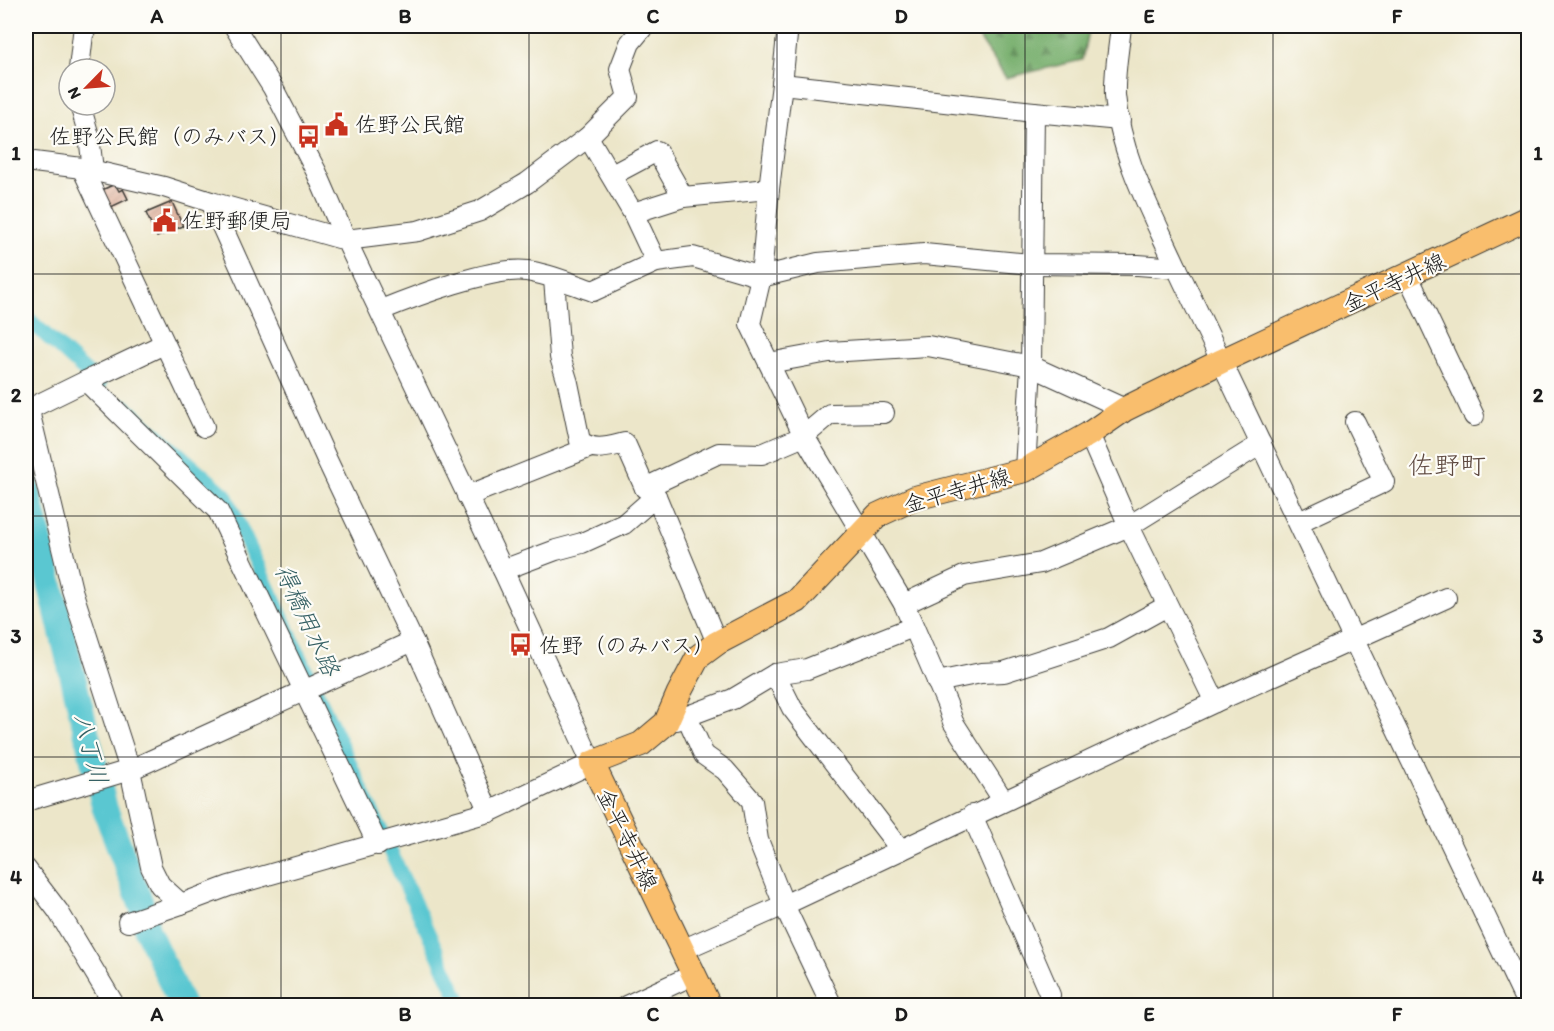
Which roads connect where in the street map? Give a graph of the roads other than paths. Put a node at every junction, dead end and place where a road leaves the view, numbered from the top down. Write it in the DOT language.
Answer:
graph roads {
  1 [pos="88,26"];
  2 [pos="234,26"];
  3 [pos="621,26"];
  4 [pos="644,26"];
  5 [pos="788,26"];
  6 [pos="1121,26"];
  7 [pos="630,44"];
  8 [pos="81,57"];
  9 [pos="782,84"];
  10 [pos="1034,112"];
  11 [pos="83,117"];
  12 [pos="1120,120"];
  13 [pos="588,137"];
  14 [pos="26,161"];
  15 [pos="87,169"];
  16 [pos="612,175"];
  17 [pos="769,189"];
  18 [pos="683,197"];
  19 [pos="211,202"];
  20 [pos="633,213"];
  21 [pos="1528,218"];
  22 [pos="346,240"];
  23 [pos="656,262"];
  24 [pos="1031,264"];
  25 [pos="1178,268"];
  26 [pos="1408,276"];
  27 [pos="761,277"];
  28 [pos="554,279"];
  29 [pos="381,310"];
  30 [pos="164,344"];
  31 [pos="1222,361"];
  32 [pos="769,363"];
  33 [pos="1031,366"];
  34 [pos="95,377"];
  35 [pos="1125,409"];
  36 [pos="884,413"];
  37 [pos="1474,416"];
  38 [pos="1355,422"];
  39 [pos="204,427"];
  40 [pos="1089,434"];
  41 [pos="804,436"];
  42 [pos="1261,444"];
  43 [pos="588,448"];
  44 [pos="1025,470"];
  45 [pos="650,492"];
  46 [pos="468,496"];
  47 [pos="1299,522"];
  48 [pos="1129,526"];
  49 [pos="861,534"];
  50 [pos="503,570"];
  51 [pos="1446,598"];
  52 [pos="904,604"];
  53 [pos="1167,606"];
  54 [pos="913,627"];
  55 [pos="1354,639"];
  56 [pos="413,641"];
  57 [pos="717,643"];
  58 [pos="775,674"];
  59 [pos="937,682"];
  60 [pos="310,687"];
  61 [pos="1215,702"];
  62 [pos="676,720"];
  63 [pos="592,764"];
  64 [pos="129,770"];
  65 [pos="1003,800"];
  66 [pos="26,801"];
  67 [pos="489,812"];
  68 [pos="972,815"];
  69 [pos="384,843"];
  70 [pos="901,850"];
  71 [pos="26,869"];
  72 [pos="181,904"];
  73 [pos="784,905"];
  74 [pos="128,922"];
  75 [pos="682,950"];
  76 [pos="695,975"];
  77 [pos="1050,995"];
  78 [pos="1523,1002"];
  79 [pos="115,1005"];
  80 [pos="626,1005"];
  81 [pos="709,1005"];
  82 [pos="831,1005"];
  1 -- 8 [label="street"];
  2 -- 22 [label="street"];
  3 -- 7 [label="street"];
  4 -- 7 [label="street"];
  5 -- 9 [label="street"];
  6 -- 12 [label="street"];
  7 -- 13 [label="street"];
  9 -- 10 [label="street"];
  9 -- 17 [label="street"];
  10 -- 12 [label="street"];
  10 -- 24 [label="street"];
  11 -- 15 [label="street"];
  12 -- 25 [label="street"];
  13 -- 16 [label="street"];
  13 -- 22 [label="street"];
  14 -- 15 [label="street"];
  15 -- 19 [label="street"];
  15 -- 30 [label="street"];
  16 -- 18 [label="street"];
  16 -- 20 [label="street"];
  17 -- 18 [label="street"];
  17 -- 27 [label="street"];
  18 -- 20 [label="street"];
  19 -- 22 [label="street"];
  19 -- 56 [label="street"];
  20 -- 23 [label="street"];
  21 -- 26 [label="main road, 金平寺井線"];
  22 -- 29 [label="street"];
  23 -- 27 [label="street"];
  23 -- 28 [label="street"];
  24 -- 25 [label="street"];
  24 -- 27 [label="street"];
  24 -- 33 [label="street"];
  25 -- 31 [label="street"];
  26 -- 31 [label="main road, 金平寺井線"];
  26 -- 37 [label="street"];
  27 -- 32 [label="street"];
  28 -- 29 [label="street"];
  28 -- 43 [label="street"];
  29 -- 46 [label="street"];
  30 -- 34 [label="street"];
  30 -- 39 [label="street"];
  31 -- 35 [label="main road, 金平寺井線"];
  31 -- 42 [label="street"];
  32 -- 33 [label="street"];
  32 -- 41 [label="street"];
  33 -- 35 [label="street"];
  33 -- 44 [label="street"];
  34 -- 60 [label="street"];
  34 -- 64 [label="street"];
  35 -- 40 [label="main road, 金平寺井線"];
  36 -- 41 [label="street"];
  38 -- 47 [label="street"];
  40 -- 44 [label="main road, 金平寺井線"];
  40 -- 48 [label="street"];
  41 -- 45 [label="street"];
  41 -- 49 [label="street"];
  42 -- 47 [label="street"];
  42 -- 48 [label="street"];
  43 -- 45 [label="street"];
  43 -- 46 [label="street"];
  44 -- 49 [label="main road, 金平寺井線"];
  45 -- 50 [label="street"];
  45 -- 57 [label="street"];
  46 -- 50 [label="street"];
  47 -- 55 [label="street"];
  48 -- 52 [label="street"];
  48 -- 53 [label="street"];
  49 -- 52 [label="street"];
  49 -- 57 [label="main road, 金平寺井線"];
  50 -- 63 [label="street"];
  51 -- 55 [label="street"];
  52 -- 54 [label="street"];
  53 -- 59 [label="street"];
  53 -- 61 [label="street"];
  54 -- 58 [label="street"];
  54 -- 59 [label="street"];
  55 -- 61 [label="street"];
  55 -- 78 [label="street"];
  56 -- 60 [label="street"];
  56 -- 67 [label="street"];
  57 -- 62 [label="main road, 金平寺井線"];
  58 -- 62 [label="street"];
  58 -- 70 [label="street"];
  59 -- 65 [label="street"];
  60 -- 64 [label="street"];
  60 -- 69 [label="street"];
  61 -- 65 [label="street"];
  62 -- 63 [label="main road, 金平寺井線"];
  62 -- 73 [label="street"];
  63 -- 67 [label="street"];
  63 -- 75 [label="main road, 金平寺井線"];
  64 -- 66 [label="street"];
  64 -- 72 [label="street"];
  65 -- 68 [label="street"];
  67 -- 69 [label="street"];
  68 -- 70 [label="street"];
  68 -- 77 [label="street"];
  69 -- 72 [label="street"];
  70 -- 73 [label="street"];
  71 -- 79 [label="street"];
  72 -- 74 [label="street"];
  73 -- 75 [label="street"];
  73 -- 82 [label="street"];
  75 -- 76 [label="main road, 金平寺井線"];
  76 -- 80 [label="street"];
  76 -- 81 [label="main road, 金平寺井線"];
}
